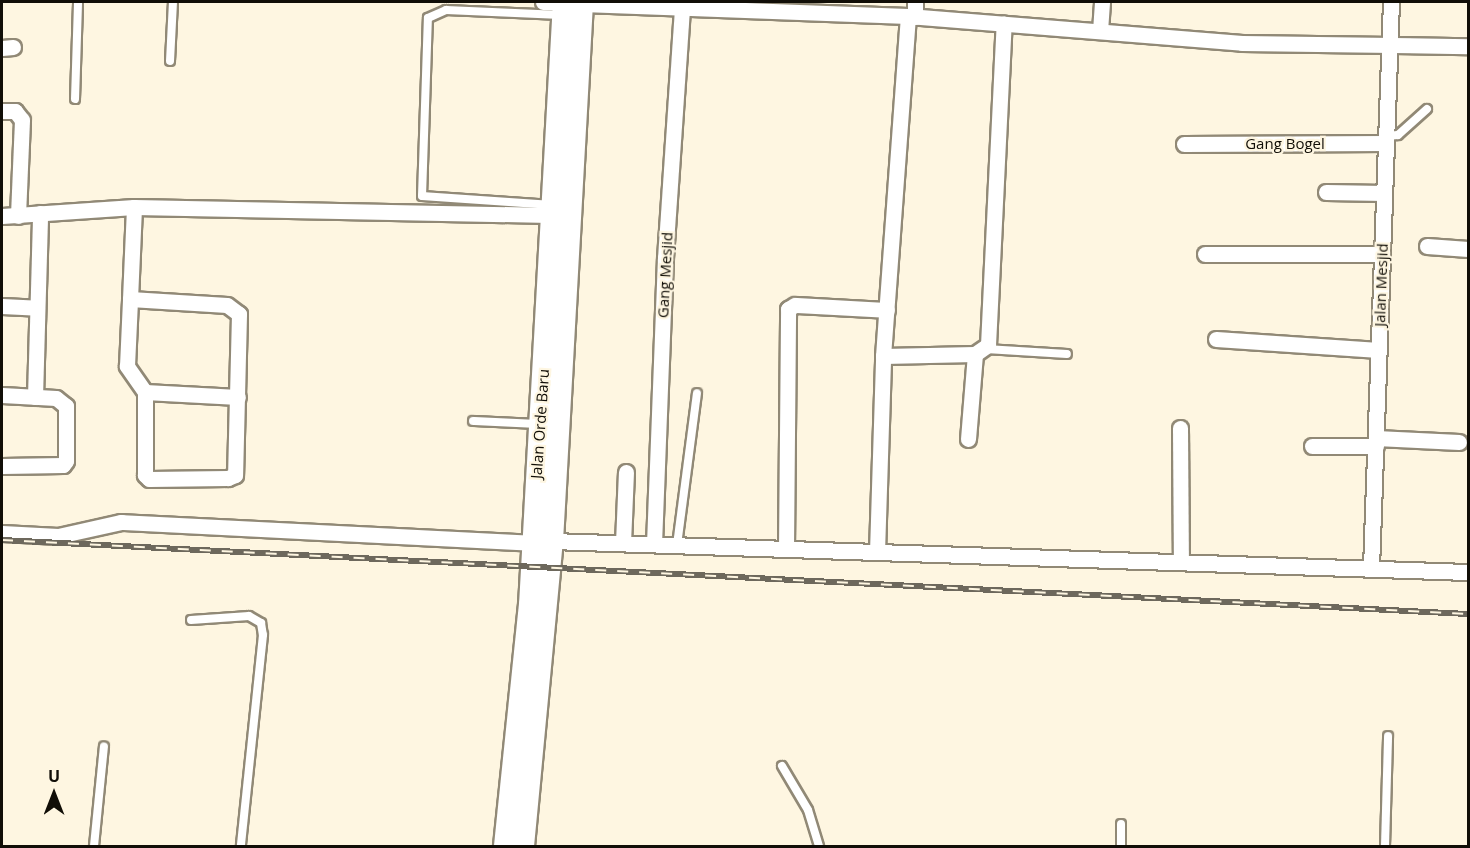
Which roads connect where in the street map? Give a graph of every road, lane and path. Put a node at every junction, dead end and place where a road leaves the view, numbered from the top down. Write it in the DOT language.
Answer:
graph roads {
  1 [pos="78,2"];
  2 [pos="173,2"];
  3 [pos="1102,2"];
  4 [pos="1390,2"];
  5 [pos="664,3"];
  6 [pos="567,4"];
  7 [pos="698,5"];
  8 [pos="682,6"];
  9 [pos="774,6"];
  10 [pos="913,12"];
  11 [pos="1004,22"];
  12 [pos="1100,31"];
  13 [pos="1389,45"];
  14 [pos="1468,46"];
  15 [pos="170,61"];
  16 [pos="75,99"];
  17 [pos="1427,109"];
  18 [pos="2,111"];
  19 [pos="1386,139"];
  20 [pos="1184,144"];
  21 [pos="1326,192"];
  22 [pos="1384,193"];
  23 [pos="134,207"];
  24 [pos="559,212"];
  25 [pos="40,213"];
  26 [pos="2,216"];
  27 [pos="18,216"];
  28 [pos="1427,246"];
  29 [pos="1468,249"];
  30 [pos="1205,254"];
  31 [pos="1382,254"];
  32 [pos="129,299"];
  33 [pos="2,306"];
  34 [pos="37,308"];
  35 [pos="887,310"];
  36 [pos="1216,339"];
  37 [pos="1379,350"];
  38 [pos="981,352"];
  39 [pos="1067,354"];
  40 [pos="883,356"];
  41 [pos="145,392"];
  42 [pos="697,393"];
  43 [pos="2,395"];
  44 [pos="35,397"];
  45 [pos="238,397"];
  46 [pos="473,421"];
  47 [pos="541,424"];
  48 [pos="1180,428"];
  49 [pos="968,439"];
  50 [pos="1376,442"];
  51 [pos="1459,442"];
  52 [pos="1312,446"];
  53 [pos="2,466"];
  54 [pos="626,472"];
  55 [pos="2,533"];
  56 [pos="542,542"];
  57 [pos="623,543"];
  58 [pos="654,544"];
  59 [pos="677,545"];
  60 [pos="786,549"];
  61 [pos="877,552"];
  62 [pos="1181,562"];
  63 [pos="1371,568"];
  64 [pos="1468,572"];
  65 [pos="191,620"];
  66 [pos="1388,736"];
  67 [pos="104,746"];
  68 [pos="782,766"];
  69 [pos="1121,824"];
  70 [pos="94,846"];
  71 [pos="241,846"];
  72 [pos="505,846"];
  73 [pos="524,846"];
  74 [pos="819,846"];
  75 [pos="1120,846"];
  76 [pos="1385,846"];
  1 -- 16 [label="lane"];
  2 -- 15 [label="lane"];
  3 -- 12 [label="street"];
  4 -- 13 [label="street, Jalan Mesjid"];
  5 -- 6 [label="street"];
  5 -- 8 [label="street"];
  6 -- 24 [label="main road, Jalan Orde Baru"];
  6 -- 24 [label="lane"];
  7 -- 8 [label="street"];
  7 -- 9 [label="street"];
  8 -- 58 [label="street, Gang Mesjid"];
  9 -- 10 [label="street"];
  10 -- 11 [label="street"];
  10 -- 35 [label="street"];
  11 -- 12 [label="street"];
  11 -- 38 [label="street"];
  12 -- 13 [label="street"];
  13 -- 14 [label="street"];
  13 -- 19 [label="street, Jalan Mesjid"];
  17 -- 19 [label="lane"];
  18 -- 27 [label="street"];
  19 -- 20 [label="street, Gang Bogel"];
  19 -- 22 [label="street, Jalan Mesjid"];
  21 -- 22 [label="street"];
  22 -- 31 [label="street, Jalan Mesjid"];
  23 -- 24 [label="street"];
  23 -- 25 [label="street"];
  23 -- 32 [label="street"];
  24 -- 47 [label="main road, Jalan Orde Baru"];
  24 -- 56 [label="main road, Jalan Orde Baru"];
  25 -- 27 [label="street"];
  25 -- 34 [label="street"];
  26 -- 27 [label="street"];
  28 -- 29 [label="street"];
  30 -- 31 [label="street"];
  31 -- 37 [label="street, Jalan Mesjid"];
  32 -- 41 [label="street"];
  32 -- 45 [label="street"];
  33 -- 34 [label="street"];
  34 -- 44 [label="street"];
  35 -- 40 [label="street"];
  35 -- 60 [label="street"];
  36 -- 37 [label="street"];
  37 -- 50 [label="street, Jalan Mesjid"];
  38 -- 39 [label="lane"];
  38 -- 40 [label="street"];
  38 -- 49 [label="street"];
  40 -- 61 [label="street"];
  41 -- 45 [label="street"];
  41 -- 45 [label="street"];
  42 -- 59 [label="lane"];
  43 -- 44 [label="street"];
  44 -- 53 [label="street"];
  46 -- 47 [label="lane"];
  47 -- 56 [label="main road, Jalan Orde Baru"];
  48 -- 62 [label="street"];
  50 -- 51 [label="street"];
  50 -- 52 [label="street"];
  50 -- 63 [label="street, Jalan Mesjid"];
  54 -- 57 [label="street"];
  55 -- 56 [label="street"];
  56 -- 57 [label="street"];
  56 -- 72 [label="main road, Jalan Orde Baru"];
  56 -- 73 [label="main road, Jalan Orde Baru"];
  57 -- 58 [label="street"];
  58 -- 59 [label="street"];
  59 -- 60 [label="street"];
  60 -- 61 [label="street"];
  61 -- 62 [label="street"];
  62 -- 63 [label="street"];
  63 -- 64 [label="street"];
  65 -- 71 [label="lane"];
  66 -- 76 [label="lane"];
  67 -- 70 [label="lane"];
  68 -- 74 [label="lane"];
  69 -- 75 [label="lane"];
}
